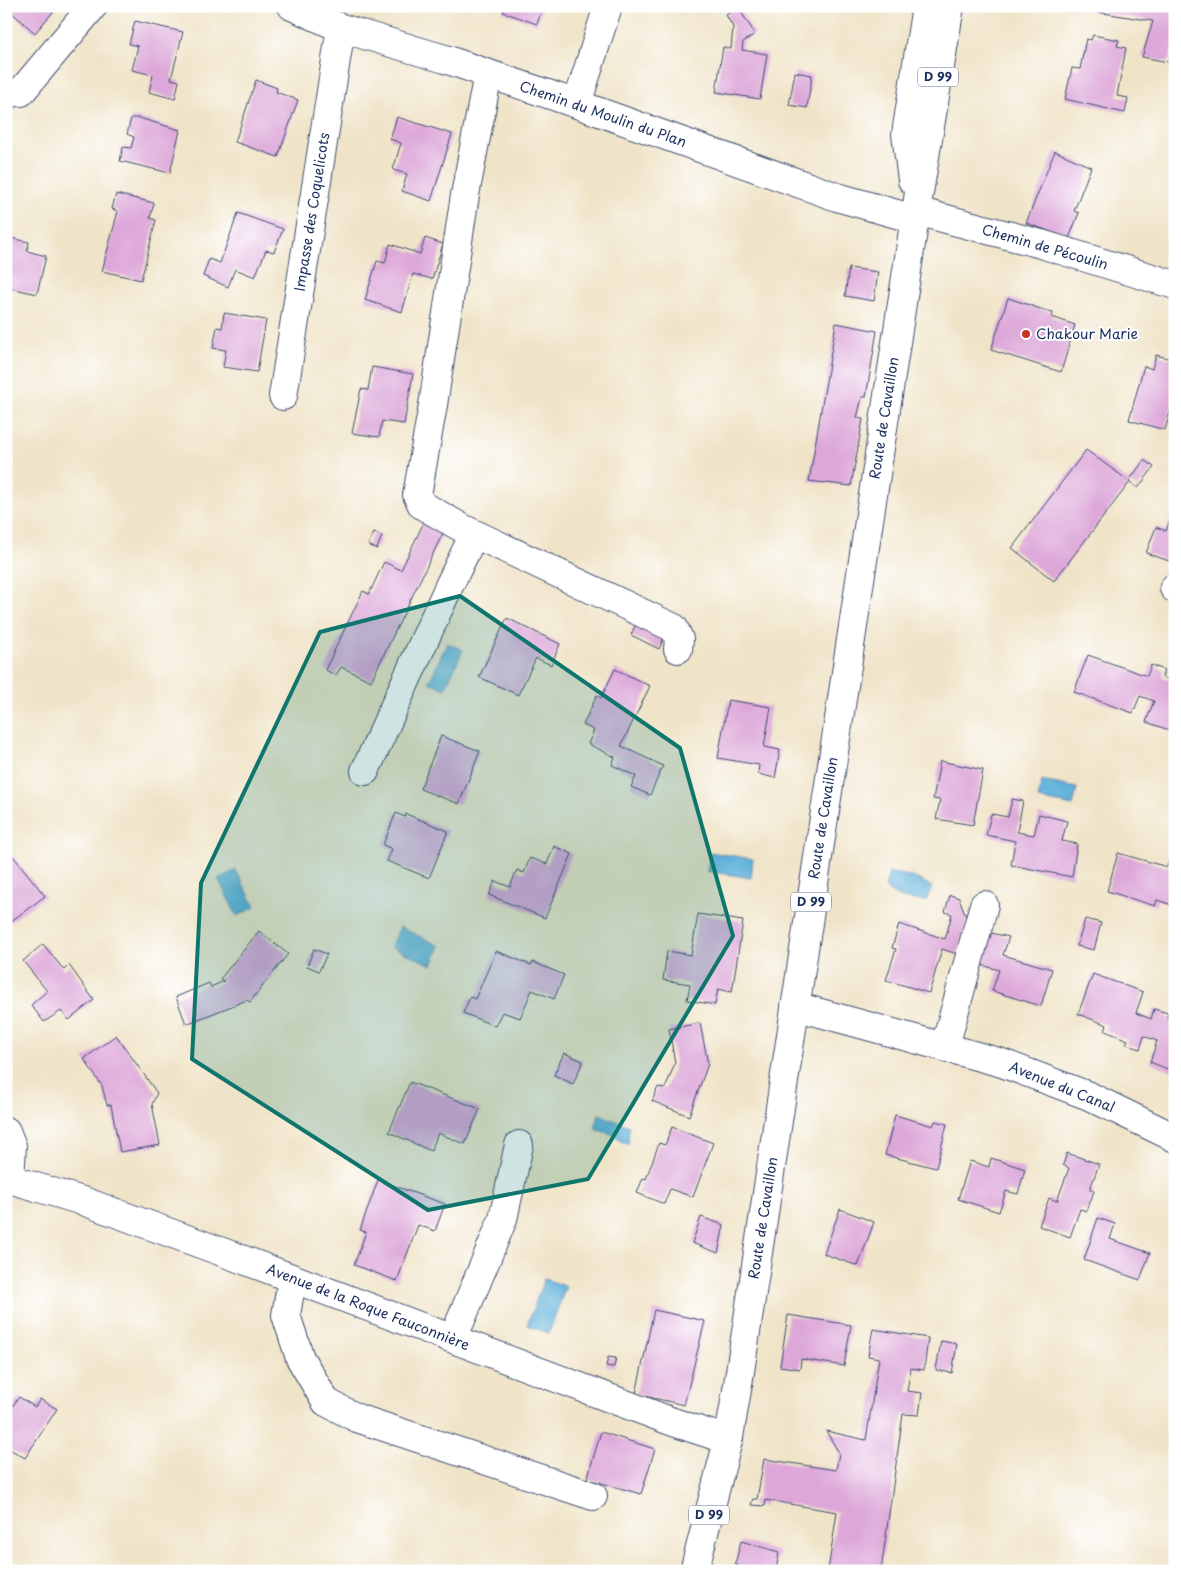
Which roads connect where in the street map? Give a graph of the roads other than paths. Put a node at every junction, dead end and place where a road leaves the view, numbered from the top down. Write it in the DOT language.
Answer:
graph roads {
  1 [pos="93,6"];
  2 [pos="292,6"];
  3 [pos="608,6"];
  4 [pos="926,6"];
  5 [pos="950,6"];
  6 [pos="341,28"];
  7 [pos="488,74"];
  8 [pos="6,93"];
  9 [pos="577,104"];
  10 [pos="915,215"];
  11 [pos="1175,285"];
  12 [pos="283,396"];
  13 [pos="474,534"];
  14 [pos="678,649"];
  15 [pos="365,770"];
  16 [pos="984,905"];
  17 [pos="795,1006"];
  18 [pos="945,1046"];
  19 [pos="6,1131"];
  20 [pos="1175,1138"];
  21 [pos="519,1145"];
  22 [pos="8,1178"];
  23 [pos="292,1278"];
  24 [pos="454,1339"];
  25 [pos="729,1437"];
  26 [pos="593,1496"];
  27 [pos="694,1571"];
  1 -- 8 [label="street"];
  2 -- 6 [label="street, Chemin du Moulin du Plan"];
  3 -- 9 [label="street"];
  4 -- 10 [label="street, Route de Cavaillon / D 99"];
  5 -- 10 [label="street, Route de Cavaillon / D 99"];
  6 -- 7 [label="street, Chemin du Moulin du Plan"];
  6 -- 12 [label="street, Impasse des Coquelicots"];
  7 -- 9 [label="street, Chemin du Moulin du Plan"];
  7 -- 13 [label="street"];
  9 -- 10 [label="street, Chemin du Moulin du Plan"];
  10 -- 11 [label="street, Chemin de Pécoulin"];
  10 -- 17 [label="street, Route de Cavaillon / D 99"];
  13 -- 14 [label="street"];
  13 -- 15 [label="street"];
  16 -- 18 [label="street"];
  17 -- 18 [label="street, Avenue du Canal"];
  17 -- 25 [label="street, Route de Cavaillon / D 99"];
  18 -- 20 [label="street, Avenue du Canal"];
  19 -- 22 [label="street"];
  21 -- 24 [label="street"];
  22 -- 23 [label="street, Avenue de la Roque Fauconnière"];
  23 -- 24 [label="street, Avenue de la Roque Fauconnière"];
  23 -- 26 [label="street"];
  24 -- 25 [label="street, Avenue de la Roque Fauconnière"];
  25 -- 27 [label="street, Route de Cavaillon / D 99"];
}
